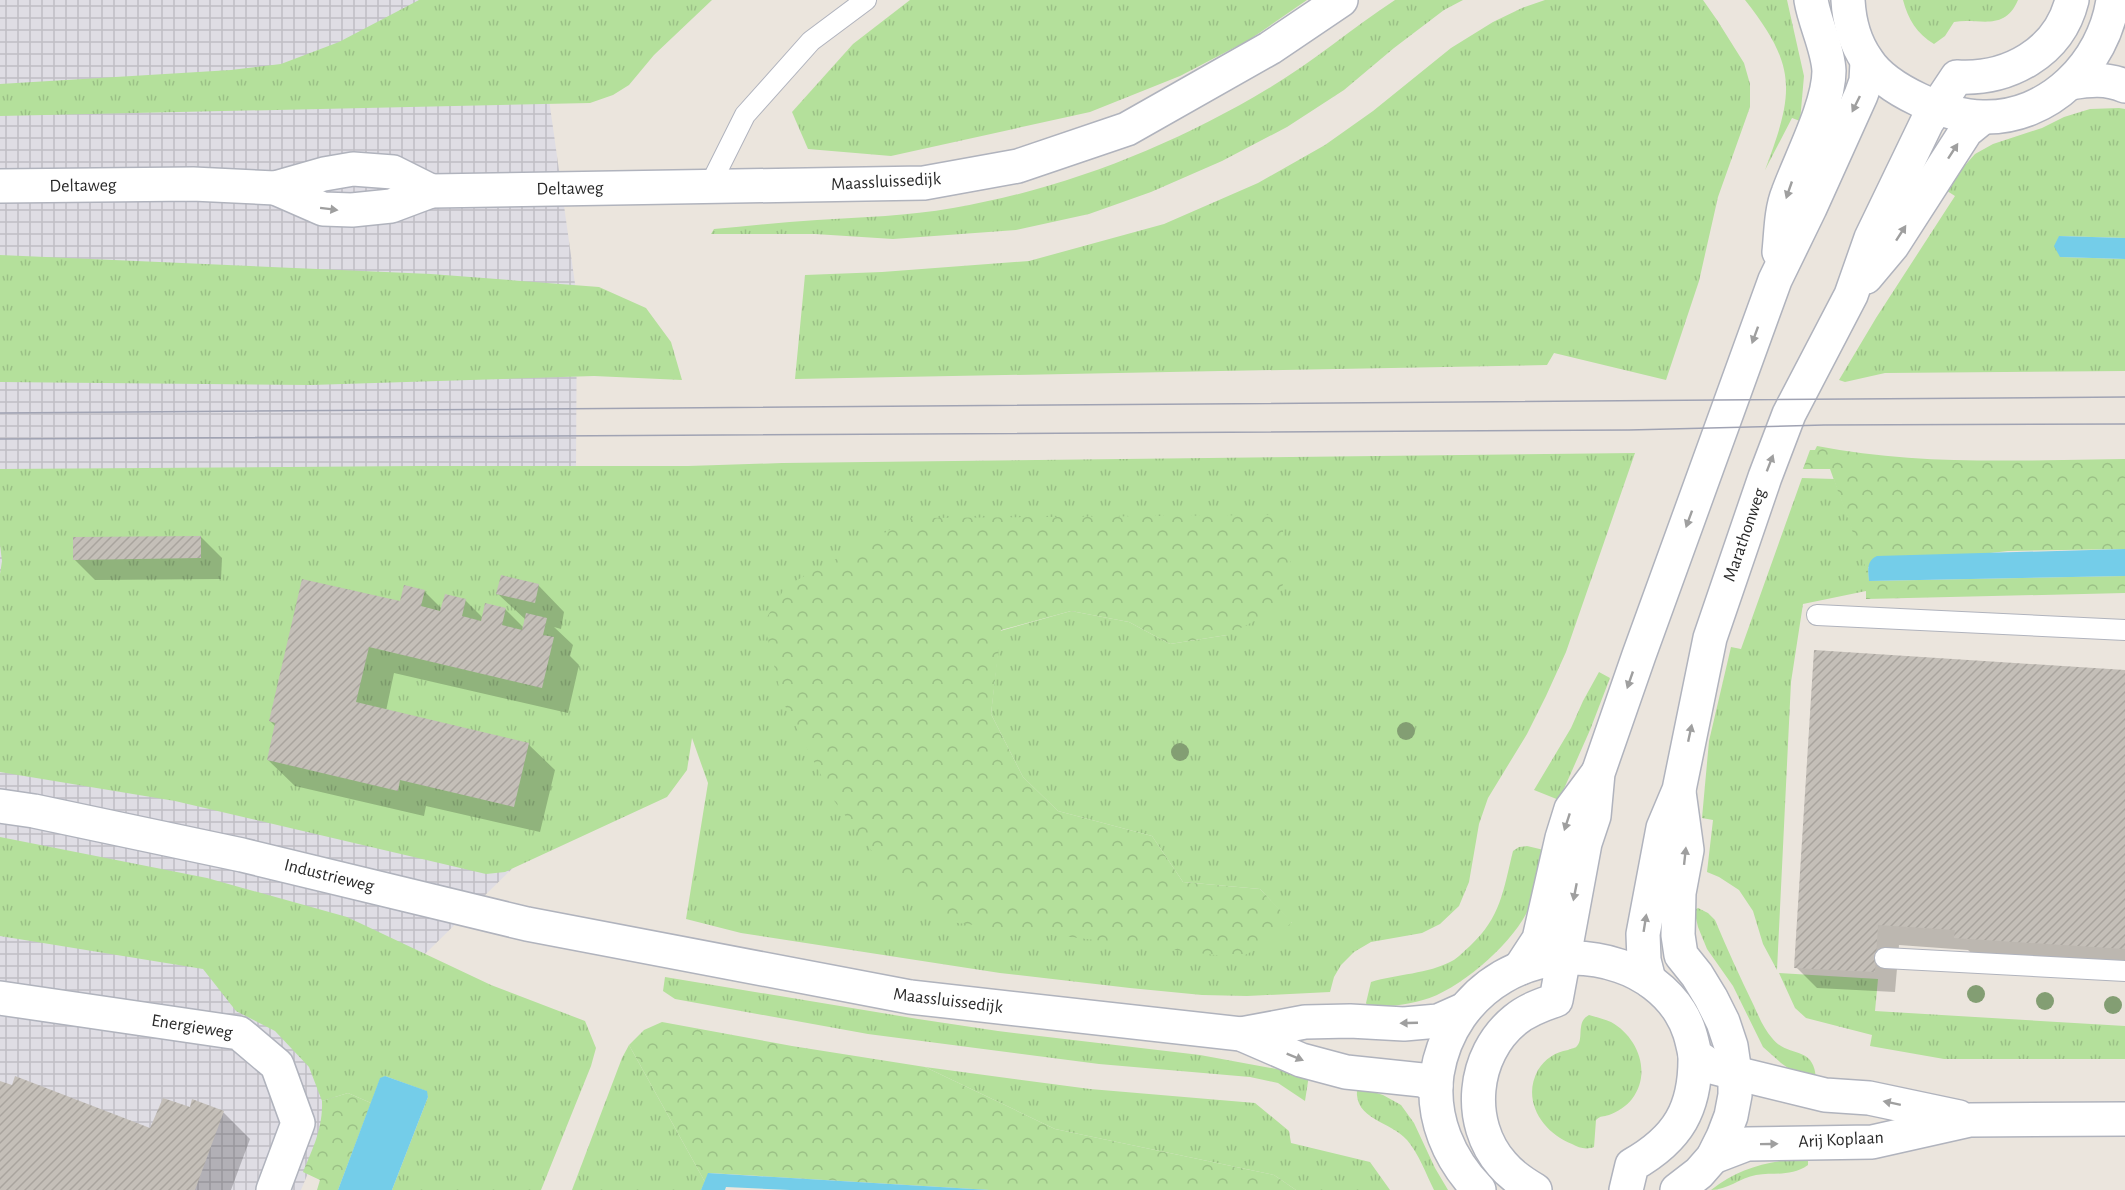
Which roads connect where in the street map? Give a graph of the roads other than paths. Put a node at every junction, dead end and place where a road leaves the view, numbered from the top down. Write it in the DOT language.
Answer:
graph roads {
  1 [pos="866,0"];
  2 [pos="1341,0"];
  3 [pos="1811,0"];
  4 [pos="1848,0"];
  5 [pos="2072,0"];
  6 [pos="2086,0"];
  7 [pos="2116,17"];
  8 [pos="1867,62"];
  9 [pos="2070,83"];
  10 [pos="2125,86"];
  11 [pos="1936,107"];
  12 [pos="1982,117"];
  13 [pos="0,186"];
  14 [pos="709,187"];
  15 [pos="1775,280"];
  16 [pos="1851,295"];
  17 [pos="1817,615"];
  18 [pos="2125,630"];
  19 [pos="1598,773"];
  20 [pos="1678,790"];
  21 [pos="0,806"];
  22 [pos="657,949"];
  23 [pos="1885,958"];
  24 [pos="1562,959"];
  25 [pos="1520,968"];
  26 [pos="2125,971"];
  27 [pos="1649,980"];
  28 [pos="0,998"];
  29 [pos="1465,1010"];
  30 [pos="1241,1035"];
  31 [pos="1695,1055"];
  32 [pos="1735,1072"];
  33 [pos="1436,1086"];
  34 [pos="1478,1108"];
  35 [pos="2125,1119"];
  36 [pos="1970,1120"];
  37 [pos="1713,1157"];
  38 [pos="273,1190"];
  39 [pos="1479,1190"];
  40 [pos="1534,1190"];
  41 [pos="1626,1190"];
  42 [pos="1677,1190"];
  1 -- 14 [label="lane"];
  2 -- 14 [label="main road, Maassluissedijk"];
  3 -- 15 [label="main road, one-way"];
  4 -- 8 [label="main road"];
  5 -- 11 [label="main road, Marathonweg"];
  6 -- 7 [label="main road"];
  7 -- 9 [label="main road"];
  8 -- 11 [label="main road"];
  8 -- 15 [label="main road, one-way"];
  9 -- 10 [label="main road"];
  9 -- 12 [label="main road"];
  11 -- 12 [label="main road"];
  11 -- 16 [label="main road, Marathonweg"];
  16 -- 12 [label="main road, Marathonweg, one-way"];
  13 -- 14 [label="main road, Deltaweg"];
  15 -- 19 [label="main road, one-way"];
  20 -- 16 [label="main road, Marathonweg, one-way"];
  17 -- 18 [label="lane"];
  19 -- 24 [label="main road, one-way"];
  19 -- 25 [label="main road, one-way"];
  27 -- 20 [label="main road, Marathonweg, one-way"];
  32 -- 20 [label="main road, Marathonweg, one-way"];
  21 -- 22 [label="main road, Industrieweg"];
  22 -- 30 [label="main road, Maassluissedijk"];
  23 -- 26 [label="lane"];
  24 -- 25 [label="main road"];
  24 -- 27 [label="main road"];
  24 -- 34 [label="main road"];
  25 -- 29 [label="main road"];
  27 -- 31 [label="main road"];
  28 -- 38 [label="main road, Energieweg"];
  29 -- 30 [label="main road, Maassluissedijk, one-way"];
  29 -- 33 [label="main road"];
  30 -- 33 [label="main road, Maassluissedijk, one-way"];
  31 -- 32 [label="main road, Arij Koplaan"];
  31 -- 41 [label="main road"];
  36 -- 32 [label="main road, Arij Koplaan, one-way"];
  32 -- 37 [label="main road"];
  33 -- 34 [label="main road, Maassluissedijk"];
  33 -- 39 [label="main road"];
  34 -- 40 [label="main road"];
  35 -- 36 [label="main road, Arij Koplaan"];
  37 -- 36 [label="main road, Arij Koplaan, one-way"];
  37 -- 42 [label="main road"];
}
